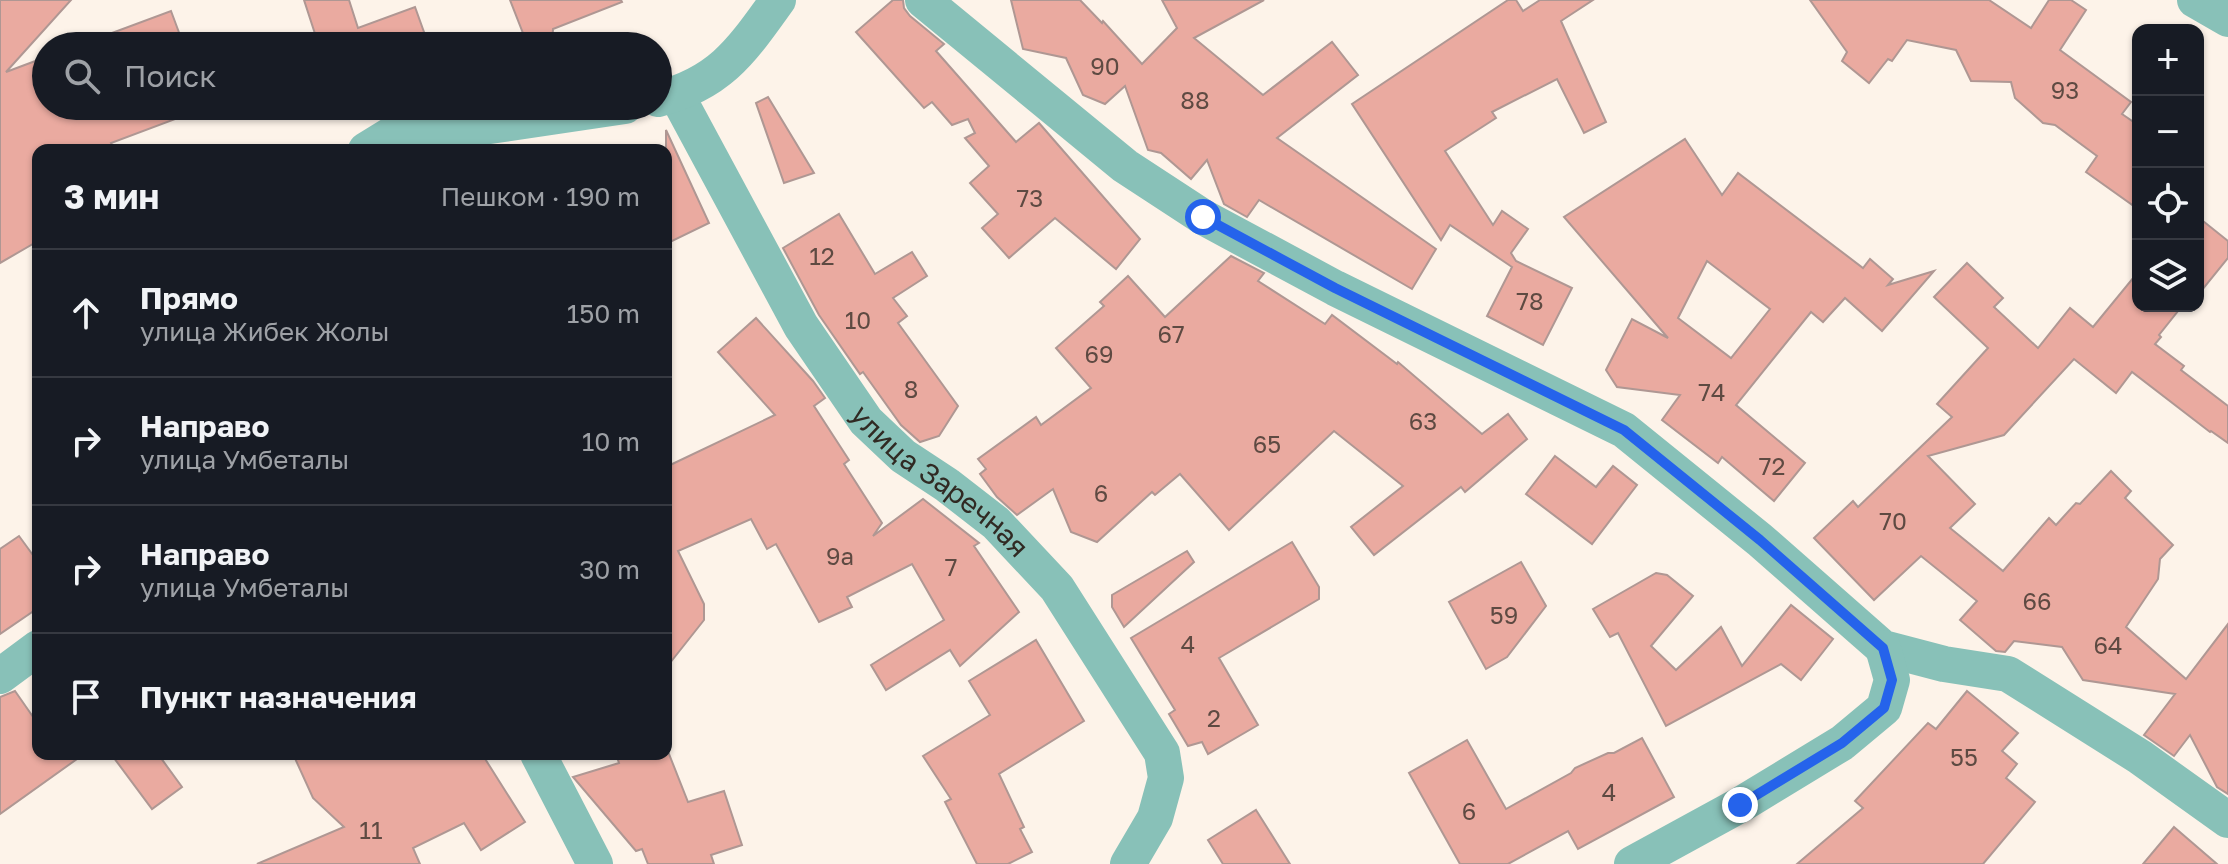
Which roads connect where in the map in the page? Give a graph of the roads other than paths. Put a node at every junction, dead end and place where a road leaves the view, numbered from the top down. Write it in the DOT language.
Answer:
graph roads {
  1 [pos="778,0"];
  2 [pos="923,0"];
  3 [pos="2195,0"];
  4 [pos="2228,19"];
  5 [pos="672,94"];
  6 [pos="672,105"];
  7 [pos="530,120"];
  8 [pos="376,144"];
  9 [pos="1883,648"];
  10 [pos="32,652"];
  11 [pos="0,676"];
  12 [pos="541,760"];
  13 [pos="2228,820"];
  14 [pos="595,864"];
  15 [pos="1128,864"];
  16 [pos="1632,864"];
  1 -- 5 [label="street"];
  2 -- 9 [label="street"];
  3 -- 4 [label="street"];
  6 -- 15 [label="street, улица Заречная"];
  7 -- 8 [label="street"];
  9 -- 13 [label="street"];
  9 -- 16 [label="street"];
  10 -- 11 [label="street"];
  12 -- 14 [label="street"];
}
